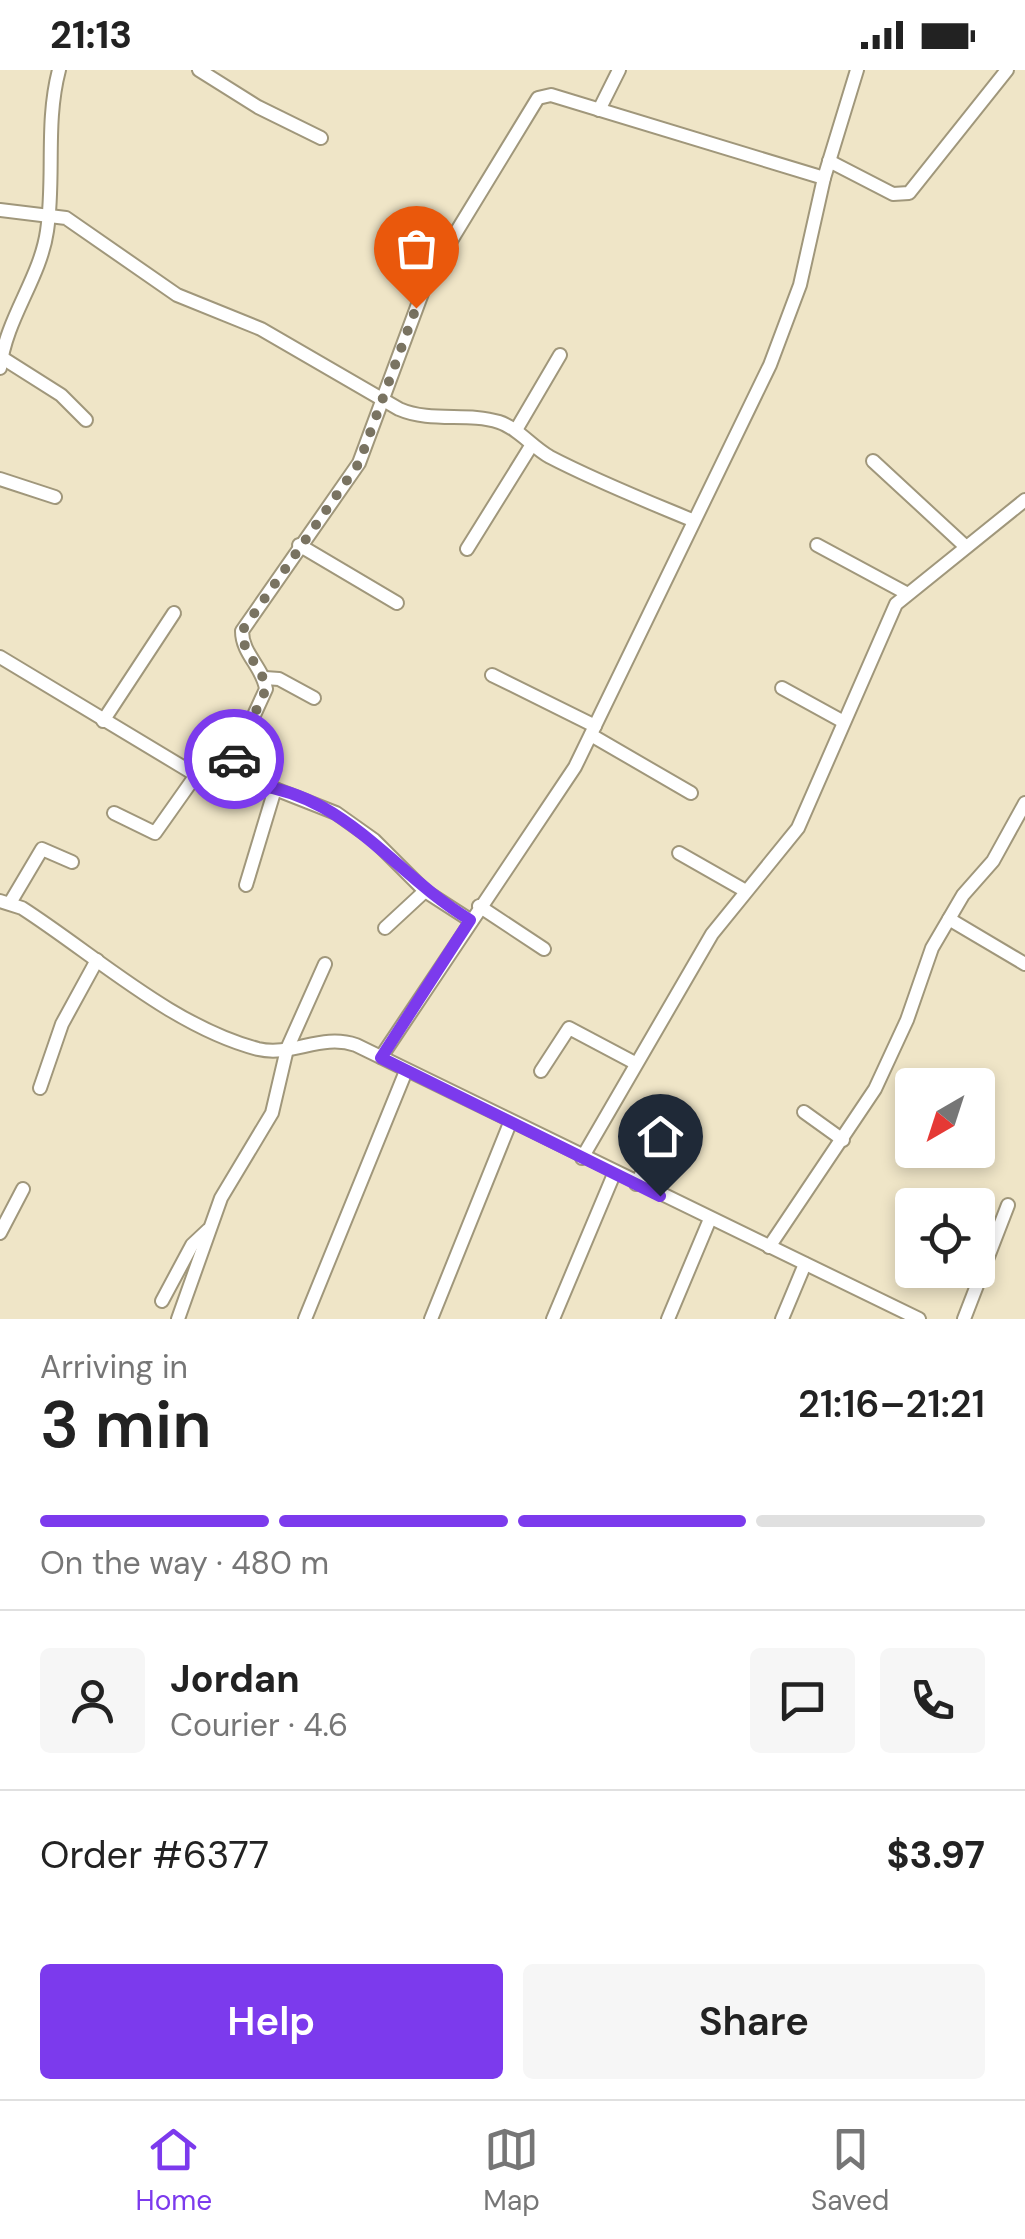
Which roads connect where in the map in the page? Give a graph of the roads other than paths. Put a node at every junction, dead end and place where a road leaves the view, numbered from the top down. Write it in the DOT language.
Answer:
graph roads {
  1 [pos="59,70"];
  2 [pos="199,70"];
  3 [pos="619,70"];
  4 [pos="857,70"];
  5 [pos="1008,70"];
  6 [pos="599,110"];
  7 [pos="321,138"];
  8 [pos="829,161"];
  9 [pos="824,178"];
  10 [pos="0,210"];
  11 [pos="48,217"];
  12 [pos="560,355"];
  13 [pos="1,357"];
  14 [pos="0,368"];
  15 [pos="380,398"];
  16 [pos="86,420"];
  17 [pos="516,430"];
  18 [pos="531,446"];
  19 [pos="874,461"];
  20 [pos="0,479"];
  21 [pos="56,497"];
  22 [pos="1025,500"];
  23 [pos="692,520"];
  24 [pos="299,545"];
  25 [pos="817,545"];
  26 [pos="964,546"];
  27 [pos="467,550"];
  28 [pos="906,593"];
  29 [pos="397,603"];
  30 [pos="174,613"];
  31 [pos="0,657"];
  32 [pos="492,675"];
  33 [pos="264,678"];
  34 [pos="782,688"];
  35 [pos="314,698"];
  36 [pos="103,721"];
  37 [pos="842,722"];
  38 [pos="593,730"];
  39 [pos="196,775"];
  40 [pos="228,783"];
  41 [pos="275,790"];
  42 [pos="691,793"];
  43 [pos="1025,803"];
  44 [pos="114,813"];
  45 [pos="679,853"];
  46 [pos="72,862"];
  47 [pos="246,885"];
  48 [pos="744,890"];
  49 [pos="425,891"];
  50 [pos="5,902"];
  51 [pos="479,906"];
  52 [pos="470,920"];
  53 [pos="949,920"];
  54 [pos="384,928"];
  55 [pos="544,948"];
  56 [pos="97,960"];
  57 [pos="326,964"];
  58 [pos="1025,964"];
  59 [pos="288,1050"];
  60 [pos="381,1058"];
  61 [pos="635,1064"];
  62 [pos="540,1071"];
  63 [pos="406,1072"];
  64 [pos="40,1088"];
  65 [pos="804,1112"];
  66 [pos="510,1123"];
  67 [pos="666,1128"];
  68 [pos="843,1140"];
  69 [pos="582,1158"];
  70 [pos="614,1174"];
  71 [pos="636,1184"];
  72 [pos="23,1190"];
  73 [pos="1008,1205"];
  74 [pos="710,1219"];
  75 [pos="208,1230"];
  76 [pos="0,1233"];
  77 [pos="769,1248"];
  78 [pos="805,1264"];
  79 [pos="162,1301"];
  80 [pos="893,1313"];
  81 [pos="178,1319"];
  82 [pos="305,1319"];
  83 [pos="431,1319"];
  84 [pos="553,1319"];
  85 [pos="668,1319"];
  86 [pos="782,1319"];
  87 [pos="919,1319"];
  88 [pos="964,1319"];
  1 -- 11 [label="street"];
  2 -- 7 [label="street"];
  3 -- 6 [label="street"];
  4 -- 8 [label="street"];
  5 -- 8 [label="street"];
  6 -- 9 [label="street"];
  6 -- 15 [label="street"];
  8 -- 9 [label="street"];
  9 -- 23 [label="street"];
  10 -- 11 [label="street"];
  11 -- 13 [label="street"];
  11 -- 15 [label="street"];
  12 -- 17 [label="street"];
  13 -- 14 [label="street"];
  13 -- 16 [label="street"];
  15 -- 17 [label="street"];
  15 -- 24 [label="street"];
  17 -- 18 [label="street"];
  18 -- 23 [label="street"];
  18 -- 27 [label="street"];
  19 -- 26 [label="street"];
  20 -- 21 [label="street"];
  22 -- 26 [label="street"];
  23 -- 38 [label="street"];
  24 -- 29 [label="street"];
  24 -- 33 [label="street"];
  25 -- 28 [label="street"];
  26 -- 28 [label="street"];
  28 -- 37 [label="street"];
  30 -- 36 [label="street"];
  31 -- 36 [label="street"];
  32 -- 38 [label="street"];
  33 -- 35 [label="street"];
  33 -- 40 [label="street"];
  34 -- 37 [label="street"];
  36 -- 39 [label="street"];
  37 -- 48 [label="street"];
  38 -- 42 [label="street"];
  38 -- 51 [label="street"];
  39 -- 40 [label="street"];
  39 -- 44 [label="street"];
  40 -- 41 [label="street"];
  41 -- 47 [label="street"];
  41 -- 49 [label="street"];
  43 -- 53 [label="street"];
  45 -- 48 [label="street"];
  46 -- 50 [label="street"];
  48 -- 61 [label="street"];
  49 -- 52 [label="street"];
  49 -- 54 [label="street"];
  50 -- 56 [label="street"];
  51 -- 52 [label="street"];
  51 -- 55 [label="street"];
  52 -- 60 [label="street"];
  53 -- 58 [label="street"];
  53 -- 68 [label="street"];
  56 -- 59 [label="street"];
  56 -- 64 [label="street"];
  57 -- 59 [label="street"];
  59 -- 60 [label="street"];
  59 -- 75 [label="street"];
  60 -- 63 [label="street"];
  61 -- 62 [label="street"];
  61 -- 69 [label="street"];
  63 -- 66 [label="street"];
  63 -- 82 [label="street"];
  65 -- 68 [label="street"];
  66 -- 69 [label="street"];
  66 -- 83 [label="street"];
  67 -- 71 [label="street"];
  68 -- 77 [label="street"];
  69 -- 70 [label="street"];
  70 -- 71 [label="street"];
  70 -- 84 [label="street"];
  71 -- 74 [label="street"];
  72 -- 76 [label="street"];
  73 -- 88 [label="street"];
  74 -- 77 [label="street"];
  74 -- 85 [label="street"];
  75 -- 79 [label="street"];
  75 -- 81 [label="street"];
  77 -- 78 [label="street"];
  78 -- 80 [label="street"];
  78 -- 86 [label="street"];
  80 -- 87 [label="street"];
}
